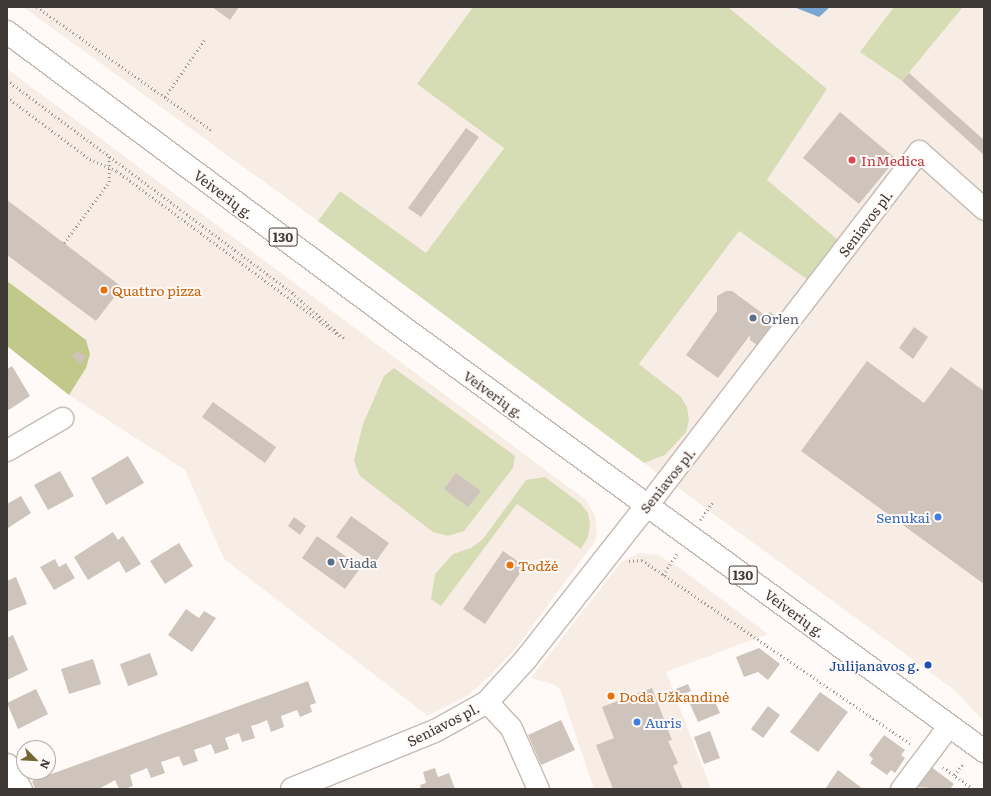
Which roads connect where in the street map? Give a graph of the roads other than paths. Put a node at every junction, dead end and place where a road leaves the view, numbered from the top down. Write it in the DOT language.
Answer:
graph roads {
  1 [pos="7,32"];
  2 [pos="984,209"];
  3 [pos="62,418"];
  4 [pos="7,450"];
  5 [pos="648,504"];
  6 [pos="487,702"];
  7 [pos="949,725"];
  8 [pos="984,751"];
  9 [pos="7,764"];
  10 [pos="21,789"];
  11 [pos="292,789"];
  12 [pos="538,789"];
  13 [pos="901,789"];
  1 -- 5 [label="main road, Veiverių g. / 130"];
  2 -- 5 [label="street, Seniavos pl."];
  3 -- 4 [label="street"];
  5 -- 6 [label="main road, Seniavos pl."];
  5 -- 7 [label="main road, Veiverių g. / 130"];
  6 -- 11 [label="main road, Seniavos pl."];
  6 -- 12 [label="street"];
  7 -- 8 [label="main road, Veiverių g. / 130"];
  7 -- 13 [label="street"];
  9 -- 10 [label="street"];
}
